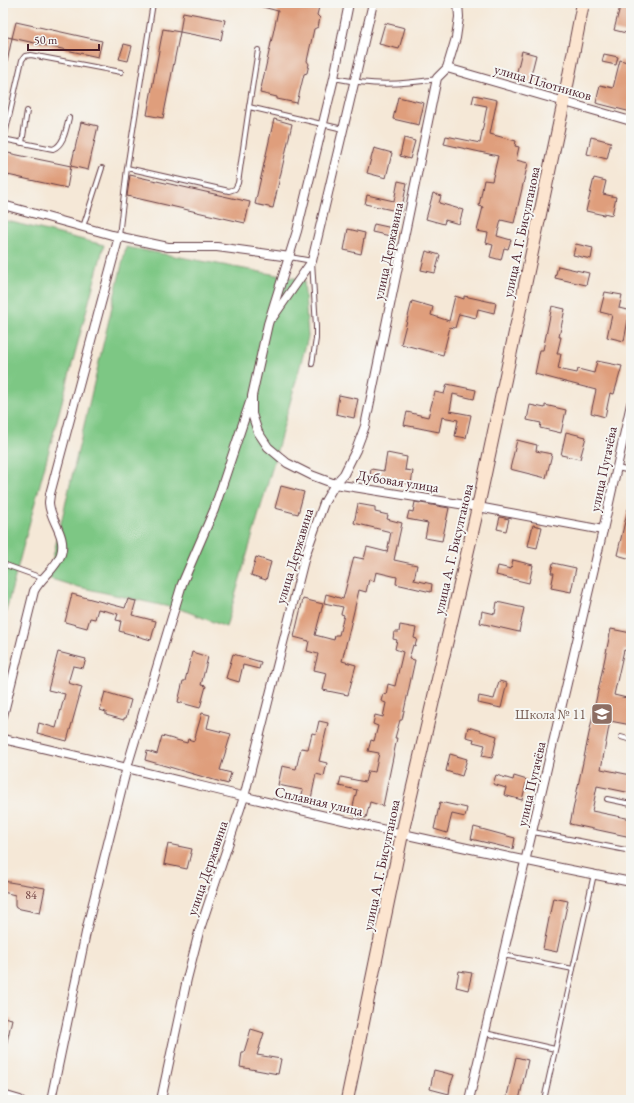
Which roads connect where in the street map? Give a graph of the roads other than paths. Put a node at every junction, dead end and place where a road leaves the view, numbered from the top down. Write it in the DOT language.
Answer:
graph roads {
  1 [pos="153,3"];
  2 [pos="349,3"];
  3 [pos="373,3"];
  4 [pos="458,3"];
  5 [pos="583,3"];
  6 [pos="258,50"];
  7 [pos="447,68"];
  8 [pos="121,72"];
  9 [pos="334,78"];
  10 [pos="437,78"];
  11 [pos="354,82"];
  12 [pos="564,101"];
  13 [pos="249,107"];
  14 [pos="27,111"];
  15 [pos="69,118"];
  16 [pos="631,121"];
  17 [pos="323,125"];
  18 [pos="343,129"];
  19 [pos="3,139"];
  20 [pos="22,143"];
  21 [pos="102,168"];
  22 [pos="127,168"];
  23 [pos="3,205"];
  24 [pos="83,227"];
  25 [pos="119,236"];
  26 [pos="290,257"];
  27 [pos="312,261"];
  28 [pos="268,324"];
  29 [pos="312,364"];
  30 [pos="252,396"];
  31 [pos="631,404"];
  32 [pos="617,468"];
  33 [pos="631,471"];
  34 [pos="335,484"];
  35 [pos="478,507"];
  36 [pos="603,530"];
  37 [pos="3,564"];
  38 [pos="42,578"];
  39 [pos="3,716"];
  40 [pos="621,737"];
  41 [pos="3,739"];
  42 [pos="631,740"];
  43 [pos="126,767"];
  44 [pos="244,797"];
  45 [pos="607,799"];
  46 [pos="631,804"];
  47 [pos="533,832"];
  48 [pos="402,834"];
  49 [pos="631,851"];
  50 [pos="526,861"];
  51 [pos="594,874"];
  52 [pos="631,882"];
  53 [pos="503,955"];
  54 [pos="573,969"];
  55 [pos="485,1033"];
  56 [pos="555,1049"];
  57 [pos="3,1095"];
  58 [pos="20,1100"];
  59 [pos="51,1100"];
  60 [pos="161,1100"];
  61 [pos="346,1100"];
  62 [pos="469,1100"];
  63 [pos="544,1100"];
  1 -- 22 [label="lane"];
  2 -- 9 [label="street"];
  3 -- 11 [label="street"];
  4 -- 7 [label="street"];
  5 -- 12 [label="street, улица А. Г. Бисултанова"];
  6 -- 13 [label="lane"];
  7 -- 10 [label="street"];
  7 -- 12 [label="street, улица Плотников"];
  8 -- 19 [label="lane"];
  9 -- 11 [label="lane"];
  9 -- 17 [label="street"];
  10 -- 11 [label="lane"];
  10 -- 34 [label="street, улица Державина"];
  11 -- 18 [label="street"];
  12 -- 16 [label="street, улица Плотников"];
  12 -- 35 [label="street, улица А. Г. Бисултанова"];
  13 -- 17 [label="lane"];
  13 -- 22 [label="lane"];
  14 -- 20 [label="lane"];
  15 -- 20 [label="lane"];
  17 -- 18 [label="lane"];
  17 -- 26 [label="street"];
  18 -- 27 [label="street"];
  19 -- 20 [label="lane"];
  21 -- 24 [label="lane"];
  22 -- 25 [label="lane"];
  23 -- 24 [label="street"];
  24 -- 25 [label="street"];
  25 -- 26 [label="street"];
  25 -- 38 [label="street"];
  26 -- 27 [label="lane"];
  26 -- 28 [label="street"];
  27 -- 28 [label="street"];
  27 -- 29 [label="lane"];
  28 -- 30 [label="street"];
  30 -- 34 [label="street, Дубовая улица"];
  30 -- 43 [label="street"];
  31 -- 32 [label="street, улица Пугачёва"];
  32 -- 33 [label="lane"];
  32 -- 36 [label="street, улица Пугачёва"];
  34 -- 35 [label="street, Дубовая улица"];
  34 -- 44 [label="street, улица Державина"];
  35 -- 36 [label="street, Дубовая улица"];
  35 -- 48 [label="street, улица А. Г. Бисултанова"];
  36 -- 47 [label="street, улица Пугачёва"];
  37 -- 38 [label="lane"];
  38 -- 39 [label="street"];
  40 -- 42 [label="lane"];
  41 -- 43 [label="street, Сплавная улица"];
  43 -- 44 [label="street, Сплавная улица"];
  43 -- 59 [label="street"];
  44 -- 48 [label="street, Сплавная улица"];
  44 -- 60 [label="street, улица Державина"];
  45 -- 46 [label="lane"];
  47 -- 49 [label="lane"];
  47 -- 50 [label="street, улица Пугачёва"];
  48 -- 50 [label="street, Сплавная улица"];
  48 -- 61 [label="street, улица А. Г. Бисултанова"];
  50 -- 51 [label="street, Сплавная улица"];
  50 -- 53 [label="street, улица Пугачёва"];
  51 -- 52 [label="street, Сплавная улица"];
  51 -- 54 [label="lane"];
  53 -- 54 [label="lane"];
  53 -- 55 [label="street, улица Пугачёва"];
  54 -- 56 [label="lane"];
  55 -- 56 [label="lane"];
  55 -- 62 [label="street, улица Пугачёва"];
  56 -- 63 [label="lane"];
  57 -- 58 [label="street"];
}
